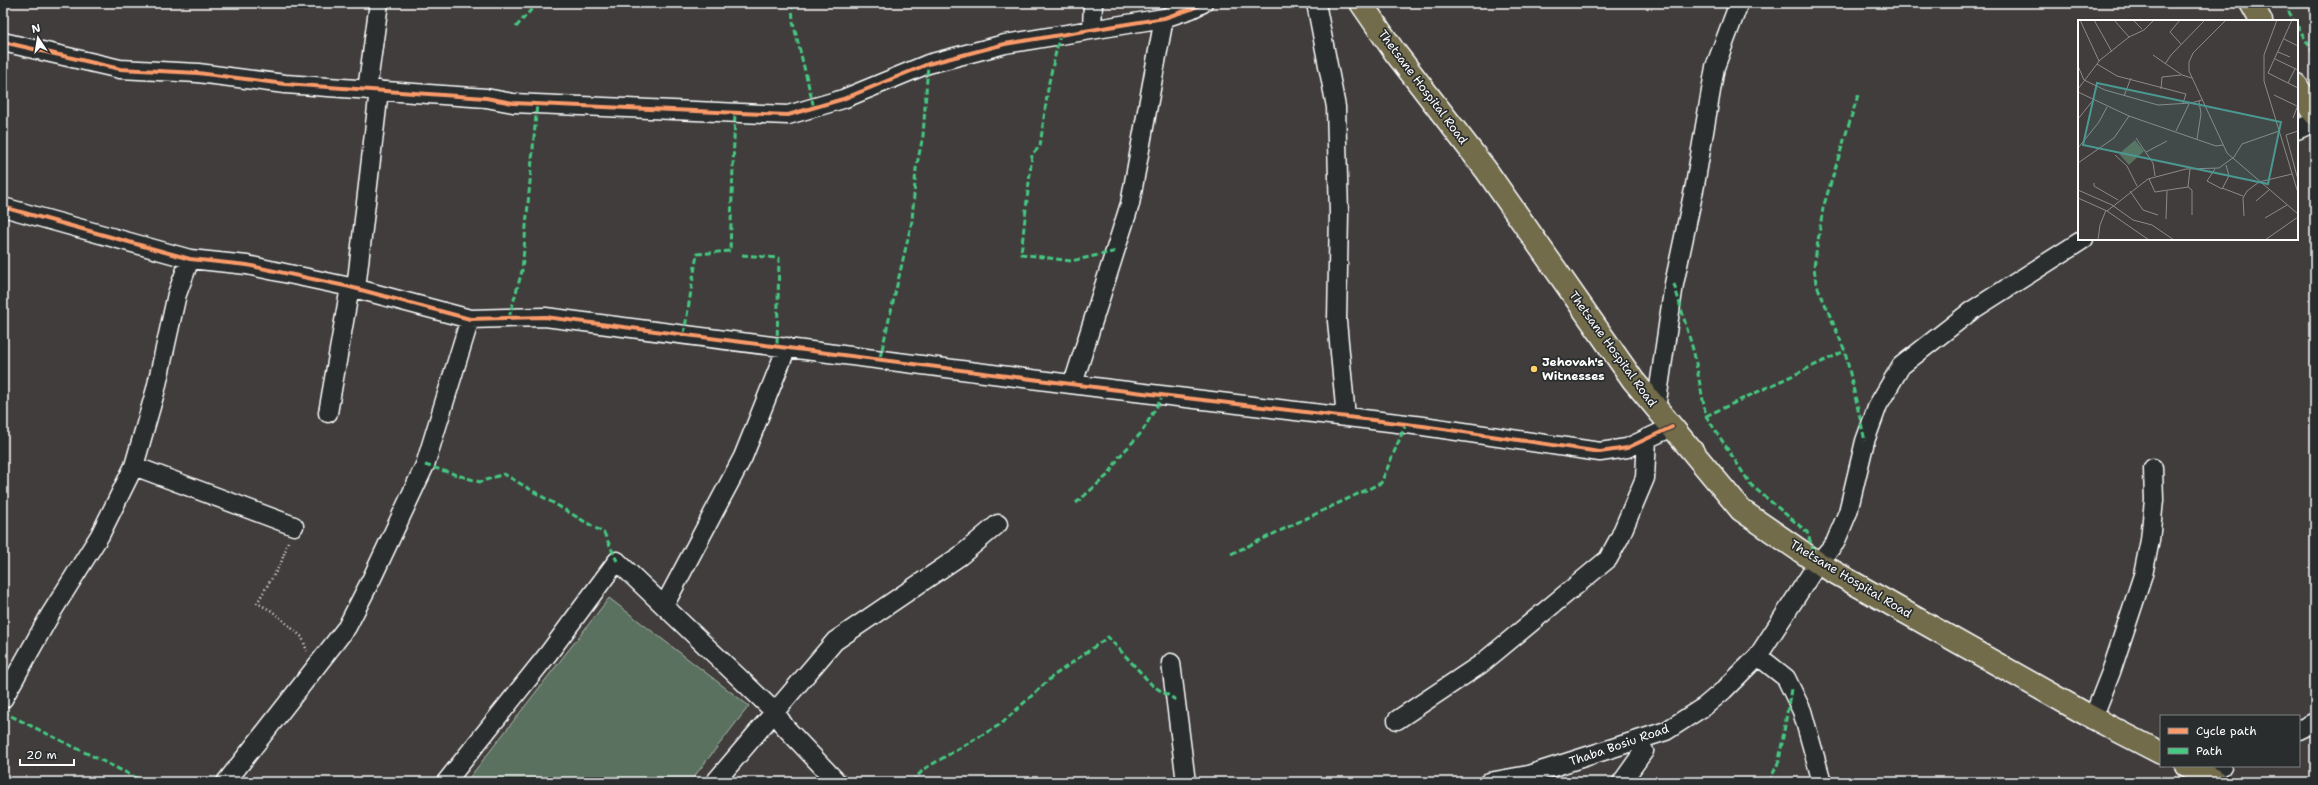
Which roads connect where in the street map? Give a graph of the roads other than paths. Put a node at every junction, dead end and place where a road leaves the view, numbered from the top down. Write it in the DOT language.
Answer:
graph roads {
  1 [pos="379,3"];
  2 [pos="1094,3"];
  3 [pos="1202,3"];
  4 [pos="1316,3"];
  5 [pos="1361,3"];
  6 [pos="1739,3"];
  7 [pos="2251,3"];
  8 [pos="1164,18"];
  9 [pos="2260,20"];
  10 [pos="1092,29"];
  11 [pos="3,42"];
  12 [pos="2298,88"];
  13 [pos="373,90"];
  14 [pos="2315,114"];
  15 [pos="2315,122"];
  16 [pos="2298,130"];
  17 [pos="5,212"];
  18 [pos="2082,240"];
  19 [pos="190,259"];
  20 [pos="353,288"];
  21 [pos="470,319"];
  22 [pos="787,347"];
  23 [pos="1073,384"];
  24 [pos="1656,408"];
  25 [pos="328,412"];
  26 [pos="1346,417"];
  27 [pos="1672,427"];
  28 [pos="1647,438"];
  29 [pos="134,466"];
  30 [pos="2154,468"];
  31 [pos="998,524"];
  32 [pos="294,526"];
  33 [pos="1818,563"];
  34 [pos="664,606"];
  35 [pos="1758,656"];
  36 [pos="1171,663"];
  37 [pos="3,699"];
  38 [pos="776,713"];
  39 [pos="2093,718"];
  40 [pos="1397,720"];
  41 [pos="2315,722"];
  42 [pos="2300,730"];
  43 [pos="1638,741"];
  44 [pos="2160,752"];
  45 [pos="226,782"];
  46 [pos="446,782"];
  47 [pos="715,782"];
  48 [pos="837,782"];
  49 [pos="1186,782"];
  50 [pos="1489,782"];
  51 [pos="1622,782"];
  52 [pos="1822,782"];
  1 -- 13 [label="street"];
  2 -- 10 [label="street"];
  3 -- 8 [label="street"];
  4 -- 26 [label="street"];
  5 -- 24 [label="main road, Thetsane Hospital Road"];
  6 -- 24 [label="street"];
  7 -- 9 [label="main road"];
  8 -- 10 [label="street"];
  8 -- 23 [label="street"];
  10 -- 13 [label="street"];
  11 -- 13 [label="street"];
  12 -- 14 [label="main road"];
  13 -- 20 [label="street"];
  15 -- 16 [label="street"];
  17 -- 19 [label="street"];
  18 -- 33 [label="street, Thaba Bosiu Road"];
  19 -- 20 [label="street"];
  19 -- 29 [label="street"];
  20 -- 21 [label="street"];
  20 -- 25 [label="street"];
  21 -- 22 [label="street"];
  21 -- 45 [label="street"];
  22 -- 23 [label="street"];
  22 -- 34 [label="street"];
  23 -- 26 [label="street"];
  24 -- 27 [label="main road, Thetsane Hospital Road"];
  26 -- 28 [label="street"];
  27 -- 28 [label="street"];
  27 -- 33 [label="main road, Thetsane Hospital Road"];
  28 -- 40 [label="street"];
  29 -- 32 [label="street"];
  29 -- 37 [label="street"];
  30 -- 39 [label="street"];
  31 -- 38 [label="street"];
  33 -- 35 [label="street, Thaba Bosiu Road"];
  33 -- 39 [label="main road, Thetsane Hospital Road"];
  34 -- 38 [label="street"];
  34 -- 46 [label="street"];
  35 -- 43 [label="street, Thaba Bosiu Road"];
  35 -- 52 [label="street"];
  36 -- 49 [label="street"];
  38 -- 47 [label="street"];
  38 -- 48 [label="street"];
  39 -- 44 [label="main road, Thetsane Hospital Road"];
  41 -- 42 [label="street"];
  43 -- 50 [label="street, Thaba Bosiu Road"];
  43 -- 51 [label="street"];
}
